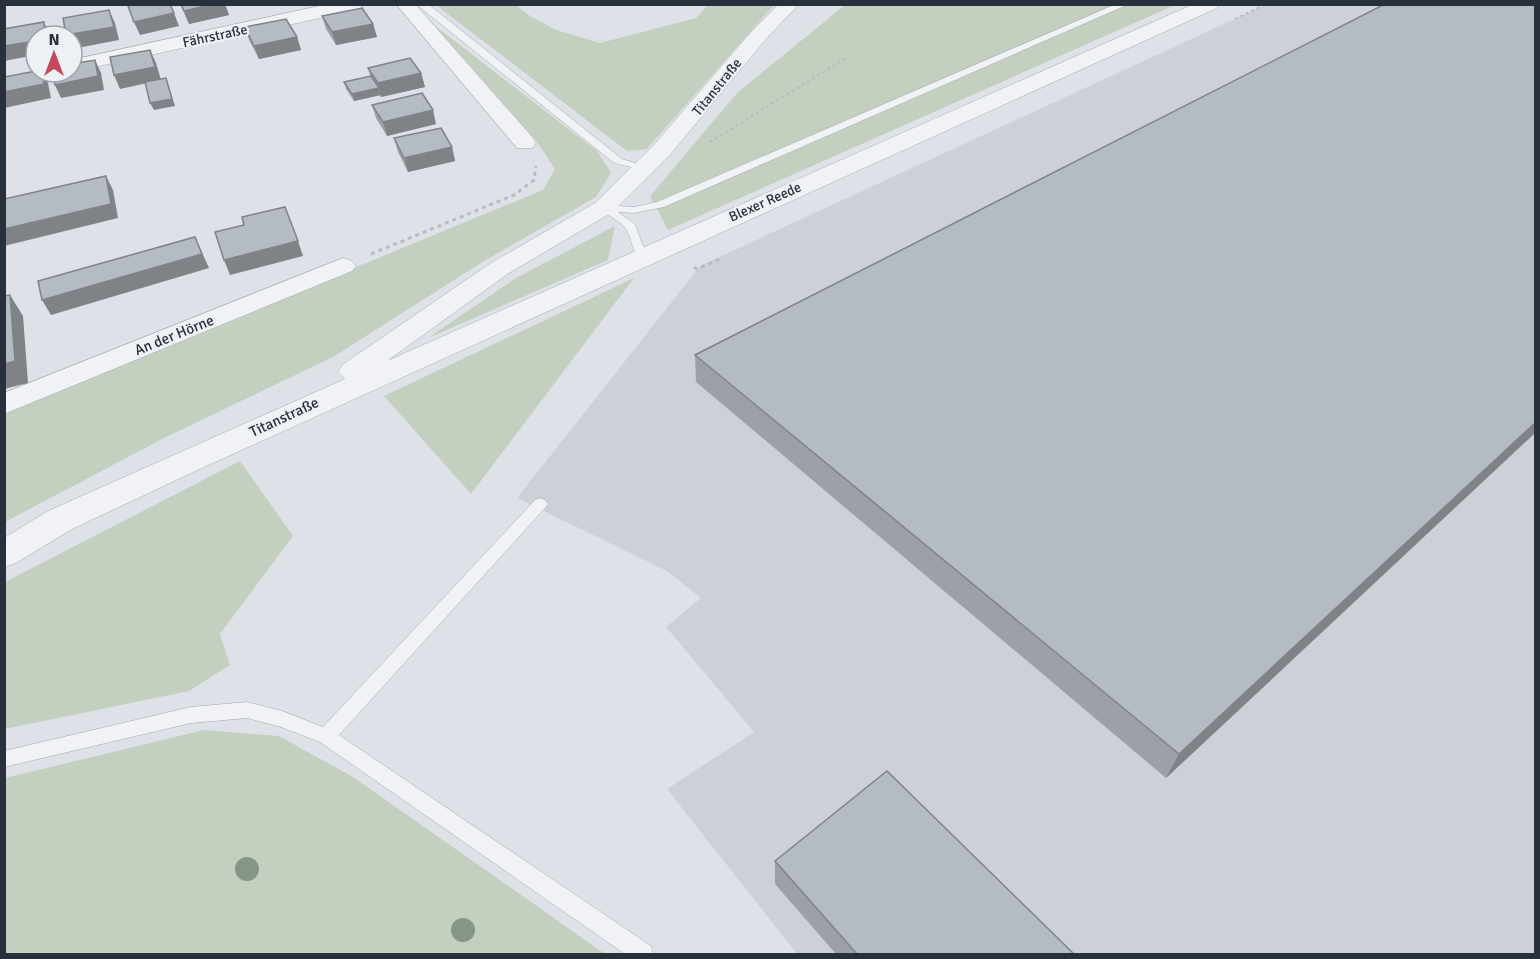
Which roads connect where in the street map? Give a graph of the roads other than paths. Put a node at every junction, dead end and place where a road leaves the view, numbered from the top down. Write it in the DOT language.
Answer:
graph roads {
  1 [pos="357,4"];
  2 [pos="405,4"];
  3 [pos="417,4"];
  4 [pos="789,4"];
  5 [pos="1125,4"];
  6 [pos="1210,4"];
  7 [pos="84,63"];
  8 [pos="525,143"];
  9 [pos="644,169"];
  10 [pos="603,208"];
  11 [pos="647,255"];
  12 [pos="343,266"];
  13 [pos="322,401"];
  14 [pos="4,404"];
  15 [pos="540,504"];
  16 [pos="4,555"];
  17 [pos="326,736"];
  18 [pos="4,759"];
  19 [pos="643,954"];
  1 -- 7 [label="street, Fährstraße"];
  2 -- 8 [label="street"];
  3 -- 9 [label="lane"];
  4 -- 9 [label="street, Titanstraße"];
  5 -- 10 [label="lane"];
  6 -- 11 [label="street, Blexer Reede"];
  9 -- 10 [label="street, Titanstraße"];
  10 -- 11 [label="lane"];
  10 -- 13 [label="street, Titanstraße"];
  11 -- 13 [label="street, Blexer Reede"];
  12 -- 14 [label="street, An der Hörne"];
  13 -- 16 [label="street, Titanstraße"];
  15 -- 17 [label="lane"];
  17 -- 18 [label="lane"];
  17 -- 19 [label="lane"];
}
